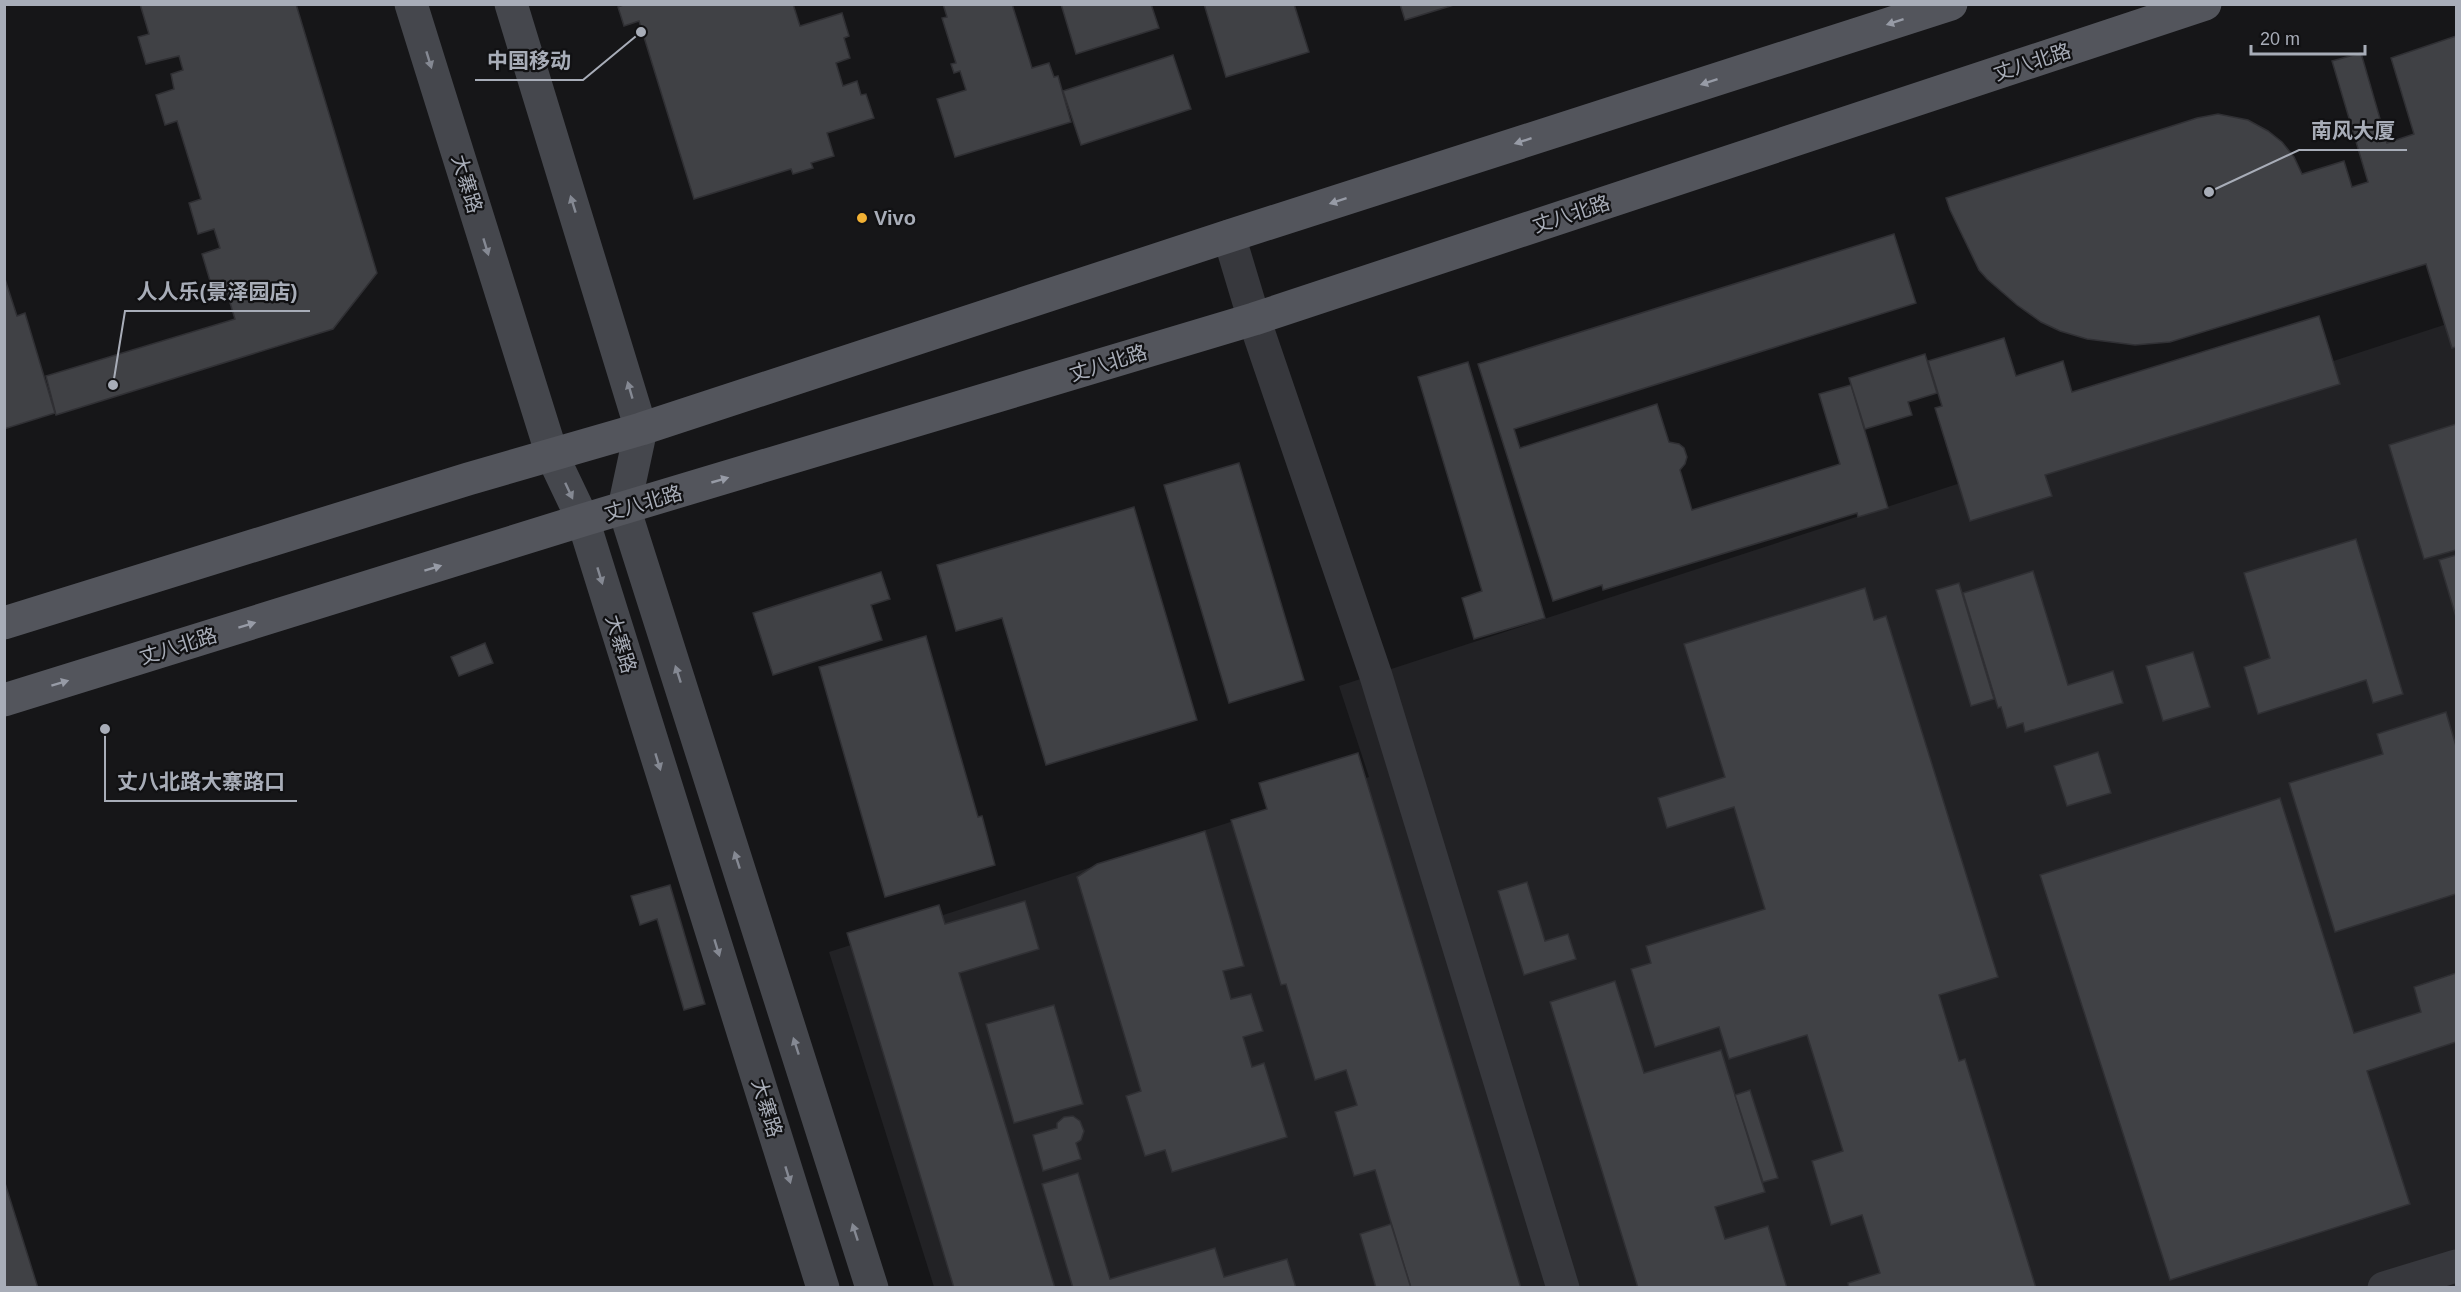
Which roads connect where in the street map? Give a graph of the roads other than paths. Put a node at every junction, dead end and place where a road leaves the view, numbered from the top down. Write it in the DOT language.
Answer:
graph roads {
  1 [pos="411,4"];
  2 [pos="511,4"];
  3 [pos="1950,4"];
  4 [pos="2205,4"];
  5 [pos="1228,236"];
  6 [pos="1254,320"];
  7 [pos="641,429"];
  8 [pos="552,455"];
  9 [pos="624,508"];
  10 [pos="583,520"];
  11 [pos="4,623"];
  12 [pos="4,700"];
  13 [pos="2457,1266"];
  14 [pos="823,1287"];
  15 [pos="872,1287"];
  16 [pos="1563,1287"];
  17 [pos="2384,1287"];
  1 -- 8 [label="main road, 大寨路, one-way"];
  7 -- 2 [label="main road, one-way"];
  3 -- 5 [label="main road, one-way"];
  4 -- 6 [label="main road, 丈八北路"];
  5 -- 6 [label="street"];
  5 -- 7 [label="main road"];
  9 -- 6 [label="main road, 丈八北路, one-way"];
  6 -- 16 [label="street"];
  7 -- 8 [label="main road"];
  7 -- 9 [label="main road"];
  8 -- 10 [label="main road, 大寨路, one-way"];
  8 -- 11 [label="main road"];
  9 -- 10 [label="main road, 丈八北路"];
  15 -- 9 [label="main road, one-way"];
  12 -- 10 [label="main road, 丈八北路, one-way"];
  10 -- 14 [label="main road, 大寨路, one-way"];
  13 -- 17 [label="street"];
}
